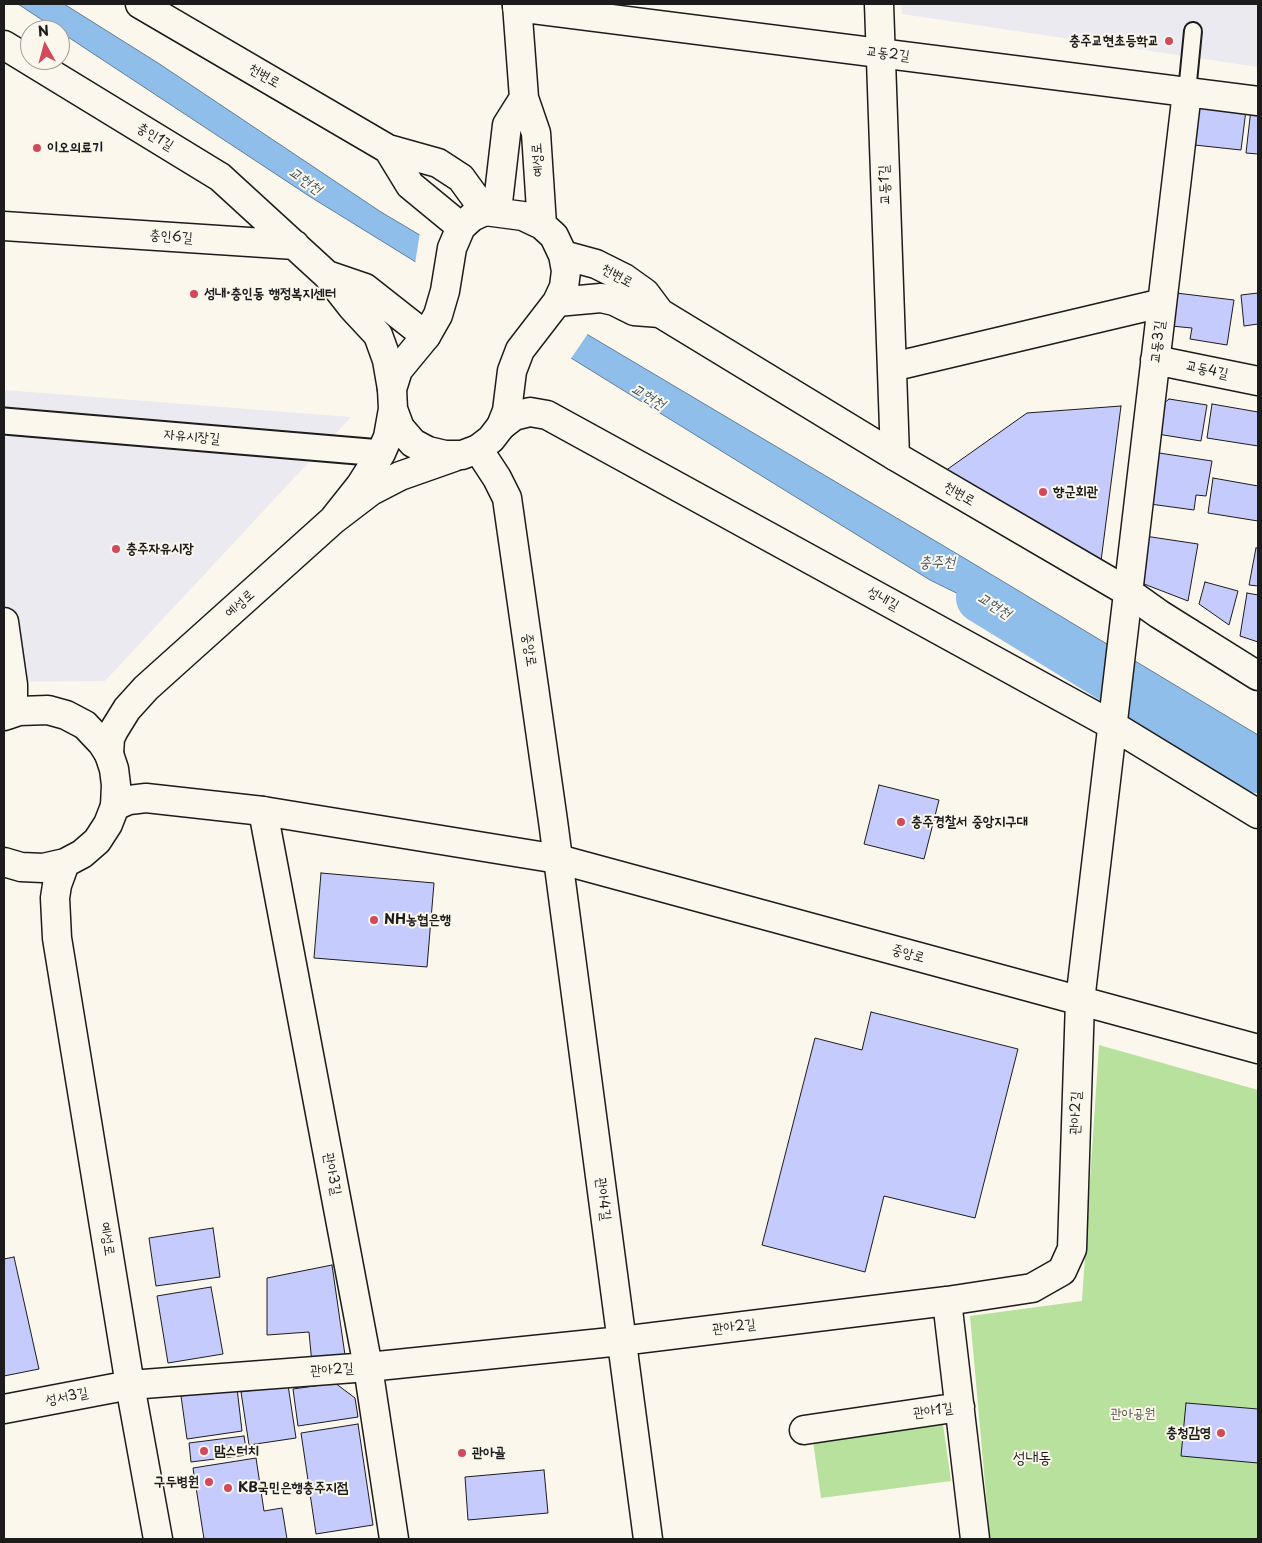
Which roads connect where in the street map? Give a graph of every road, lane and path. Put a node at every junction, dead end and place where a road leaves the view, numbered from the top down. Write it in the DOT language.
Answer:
graph roads {
  1 [pos="140,4"];
  2 [pos="879,4"];
  3 [pos="517,5"];
  4 [pos="1193,31"];
  5 [pos="4,45"];
  6 [pos="880,53"];
  7 [pos="1187,92"];
  8 [pos="524,98"];
  9 [pos="1258,101"];
  10 [pos="388,149"];
  11 [pos="491,211"];
  12 [pos="542,225"];
  13 [pos="4,226"];
  14 [pos="457,237"];
  15 [pos="295,246"];
  16 [pos="563,255"];
  17 [pos="328,275"];
  18 [pos="557,302"];
  19 [pos="1162,303"];
  20 [pos="660,312"];
  21 [pos="429,331"];
  22 [pos="1155,360"];
  23 [pos="892,367"];
  24 [pos="1258,381"];
  25 [pos="392,399"];
  26 [pos="4,421"];
  27 [pos="501,426"];
  28 [pos="381,452"];
  29 [pos="470,452"];
  30 [pos="895,456"];
  31 [pos="333,520"];
  32 [pos="1128,592"];
  33 [pos="4,622"];
  34 [pos="1258,676"];
  35 [pos="146,688"];
  36 [pos="14,713"];
  37 [pos="74,719"];
  38 [pos="1112,721"];
  39 [pos="109,754"];
  40 [pos="115,795"];
  41 [pos="263,811"];
  42 [pos="1258,814"];
  43 [pos="558,859"];
  44 [pos="65,863"];
  45 [pos="12,865"];
  46 [pos="57,938"];
  47 [pos="1080,1001"];
  48 [pos="1258,1049"];
  49 [pos="947,1301"];
  50 [pos="621,1341"];
  51 [pos="368,1367"];
  52 [pos="130,1385"];
  53 [pos="960,1407"];
  54 [pos="4,1409"];
  55 [pos="804,1430"];
  56 [pos="158,1539"];
  57 [pos="394,1539"];
  58 [pos="648,1539"];
  59 [pos="975,1539"];
  1 -- 10 [label="street, 천변로"];
  2 -- 6 [label="street, 교동1길"];
  3 -- 6 [label="street, 교동2길"];
  3 -- 8 [label="street, 예성로"];
  4 -- 7 [label="lane"];
  5 -- 15 [label="street, 충인1길"];
  6 -- 7 [label="street, 교동2길"];
  6 -- 23 [label="street, 교동1길"];
  7 -- 9 [label="street, 교동2길"];
  7 -- 19 [label="street, 교동3길"];
  8 -- 11 [label="street"];
  8 -- 12 [label="street, 예성로"];
  10 -- 11 [label="street, 천변로"];
  10 -- 14 [label="street, 천변로"];
  11 -- 12 [label="street"];
  11 -- 14 [label="street"];
  12 -- 16 [label="street"];
  13 -- 15 [label="street, 충인6길"];
  14 -- 21 [label="street"];
  15 -- 17 [label="street"];
  16 -- 18 [label="street"];
  16 -- 20 [label="street, 천변로"];
  17 -- 21 [label="street"];
  17 -- 25 [label="street"];
  18 -- 20 [label="street, 천변로"];
  18 -- 27 [label="street"];
  19 -- 22 [label="street, 교동3길"];
  19 -- 23 [label="street"];
  20 -- 30 [label="street, 천변로"];
  21 -- 25 [label="street"];
  22 -- 24 [label="street, 교동4길"];
  22 -- 32 [label="street, 교동3길"];
  23 -- 30 [label="street, 교동1길"];
  25 -- 28 [label="street, 예성로"];
  25 -- 29 [label="street"];
  26 -- 28 [label="street, 자유시장길"];
  27 -- 29 [label="street"];
  27 -- 38 [label="street, 성내길"];
  28 -- 31 [label="street, 예성로"];
  29 -- 31 [label="street, 예성로"];
  29 -- 43 [label="street, 중앙로"];
  30 -- 32 [label="street, 천변로"];
  31 -- 35 [label="street, 예성로"];
  32 -- 34 [label="street, 천변로"];
  32 -- 38 [label="street, 교동3길"];
  33 -- 36 [label="street"];
  35 -- 37 [label="street, 예성로"];
  35 -- 39 [label="street, 예성로"];
  36 -- 37 [label="street"];
  37 -- 39 [label="street"];
  38 -- 42 [label="street, 성내길"];
  38 -- 47 [label="street, 관아2길"];
  39 -- 40 [label="street"];
  40 -- 41 [label="street, 중앙로"];
  40 -- 44 [label="street"];
  41 -- 43 [label="street, 중앙로"];
  41 -- 51 [label="street, 관아3길"];
  43 -- 47 [label="street, 중앙로"];
  43 -- 50 [label="street, 관아4길"];
  44 -- 45 [label="street"];
  44 -- 46 [label="street, 예성로"];
  45 -- 46 [label="street, 예성로"];
  46 -- 52 [label="street, 예성로"];
  47 -- 48 [label="street, 중앙로"];
  47 -- 49 [label="street, 관아2길"];
  49 -- 50 [label="street, 관아2길"];
  49 -- 53 [label="street"];
  50 -- 51 [label="street, 관아2길"];
  50 -- 58 [label="street, 관아4길"];
  51 -- 52 [label="street, 관아2길"];
  51 -- 57 [label="street, 관아3길"];
  52 -- 54 [label="street, 성서3길"];
  52 -- 56 [label="street, 예성로"];
  53 -- 55 [label="street, 관아1길"];
  53 -- 59 [label="street, 관아1길"];
}
